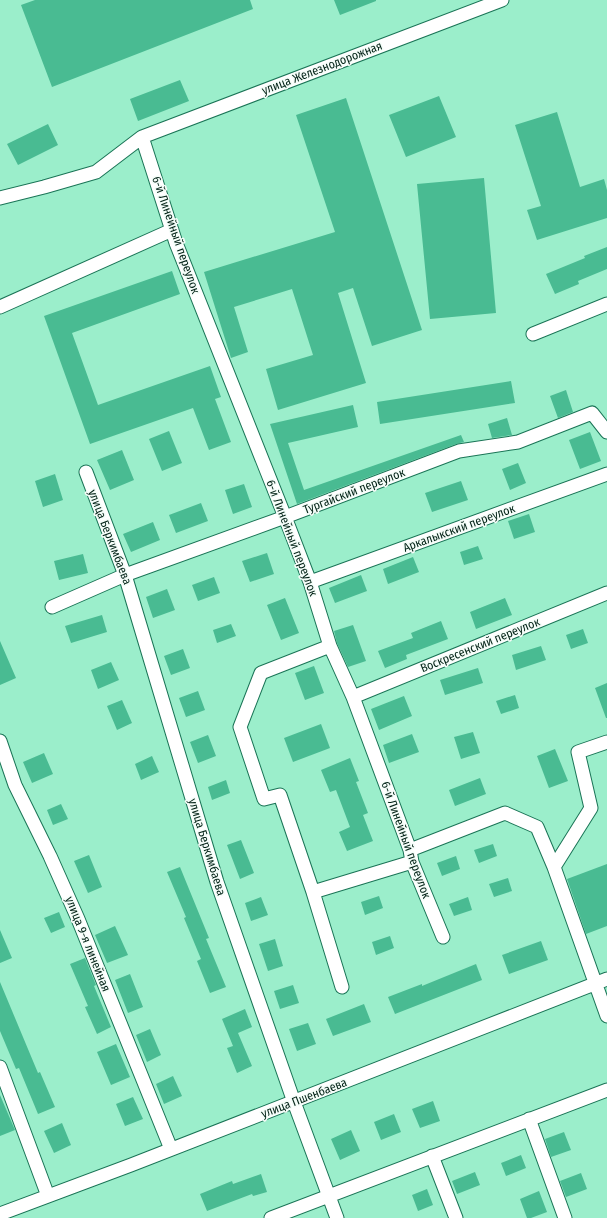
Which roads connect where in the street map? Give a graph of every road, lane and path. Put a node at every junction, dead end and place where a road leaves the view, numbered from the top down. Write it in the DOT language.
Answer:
graph roads {
  1 [pos="502,0"];
  2 [pos="142,137"];
  3 [pos="0,198"];
  4 [pos="172,230"];
  5 [pos="607,304"];
  6 [pos="0,307"];
  7 [pos="533,334"];
  8 [pos="607,432"];
  9 [pos="86,472"];
  10 [pos="607,474"];
  11 [pos="285,517"];
  12 [pos="125,575"];
  13 [pos="310,582"];
  14 [pos="607,593"];
  15 [pos="52,607"];
  16 [pos="330,646"];
  17 [pos="353,697"];
  18 [pos="0,741"];
  19 [pos="607,742"];
  20 [pos="411,856"];
  21 [pos="554,867"];
  22 [pos="313,892"];
  23 [pos="443,938"];
  24 [pos="601,981"];
  25 [pos="342,988"];
  26 [pos="607,1016"];
  27 [pos="0,1067"];
  28 [pos="607,1090"];
  29 [pos="294,1102"];
  30 [pos="529,1120"];
  31 [pos="171,1149"];
  32 [pos="432,1156"];
  33 [pos="48,1196"];
  34 [pos="328,1196"];
  35 [pos="0,1214"];
  36 [pos="2,1218"];
  37 [pos="271,1218"];
  38 [pos="337,1218"];
  39 [pos="456,1218"];
  40 [pos="565,1218"];
  1 -- 2 [label="street, улица Железнодорожная"];
  2 -- 3 [label="street, улица Железнодорожная"];
  2 -- 4 [label="street, 6-й Линейный переулок"];
  4 -- 6 [label="street"];
  4 -- 11 [label="street, 6-й Линейный переулок"];
  5 -- 7 [label="street"];
  8 -- 11 [label="street, Тургайский переулок"];
  9 -- 12 [label="street, улица Беркимбаева"];
  10 -- 13 [label="street, Аркалыкский переулок"];
  11 -- 12 [label="street, Тургайский переулок"];
  11 -- 13 [label="street, 6-й Линейный переулок"];
  12 -- 15 [label="street, Тургайский переулок"];
  12 -- 29 [label="street, улица Беркимбаева"];
  13 -- 16 [label="street, 6-й Линейный переулок"];
  14 -- 17 [label="street, Воскресенский переулок"];
  16 -- 17 [label="street, 6-й Линейный переулок"];
  16 -- 22 [label="street"];
  17 -- 20 [label="street, 6-й Линейный переулок"];
  18 -- 31 [label="street, улица 9-я линейная"];
  19 -- 21 [label="street"];
  20 -- 21 [label="street"];
  20 -- 22 [label="street"];
  20 -- 23 [label="street, 6-й Линейный переулок"];
  21 -- 24 [label="street"];
  22 -- 25 [label="street"];
  24 -- 26 [label="street"];
  24 -- 29 [label="street, улица Пшенбаева"];
  27 -- 33 [label="street"];
  28 -- 30 [label="street"];
  29 -- 31 [label="street, улица Пшенбаева"];
  29 -- 34 [label="street, улица Беркимбаева"];
  30 -- 32 [label="street"];
  30 -- 40 [label="street"];
  31 -- 33 [label="street, улица Пшенбаева"];
  32 -- 34 [label="street"];
  32 -- 39 [label="street"];
  33 -- 35 [label="street, улица Пшенбаева"];
  34 -- 37 [label="street"];
  34 -- 38 [label="street, улица Беркимбаева"];
  35 -- 36 [label="street"];
}
